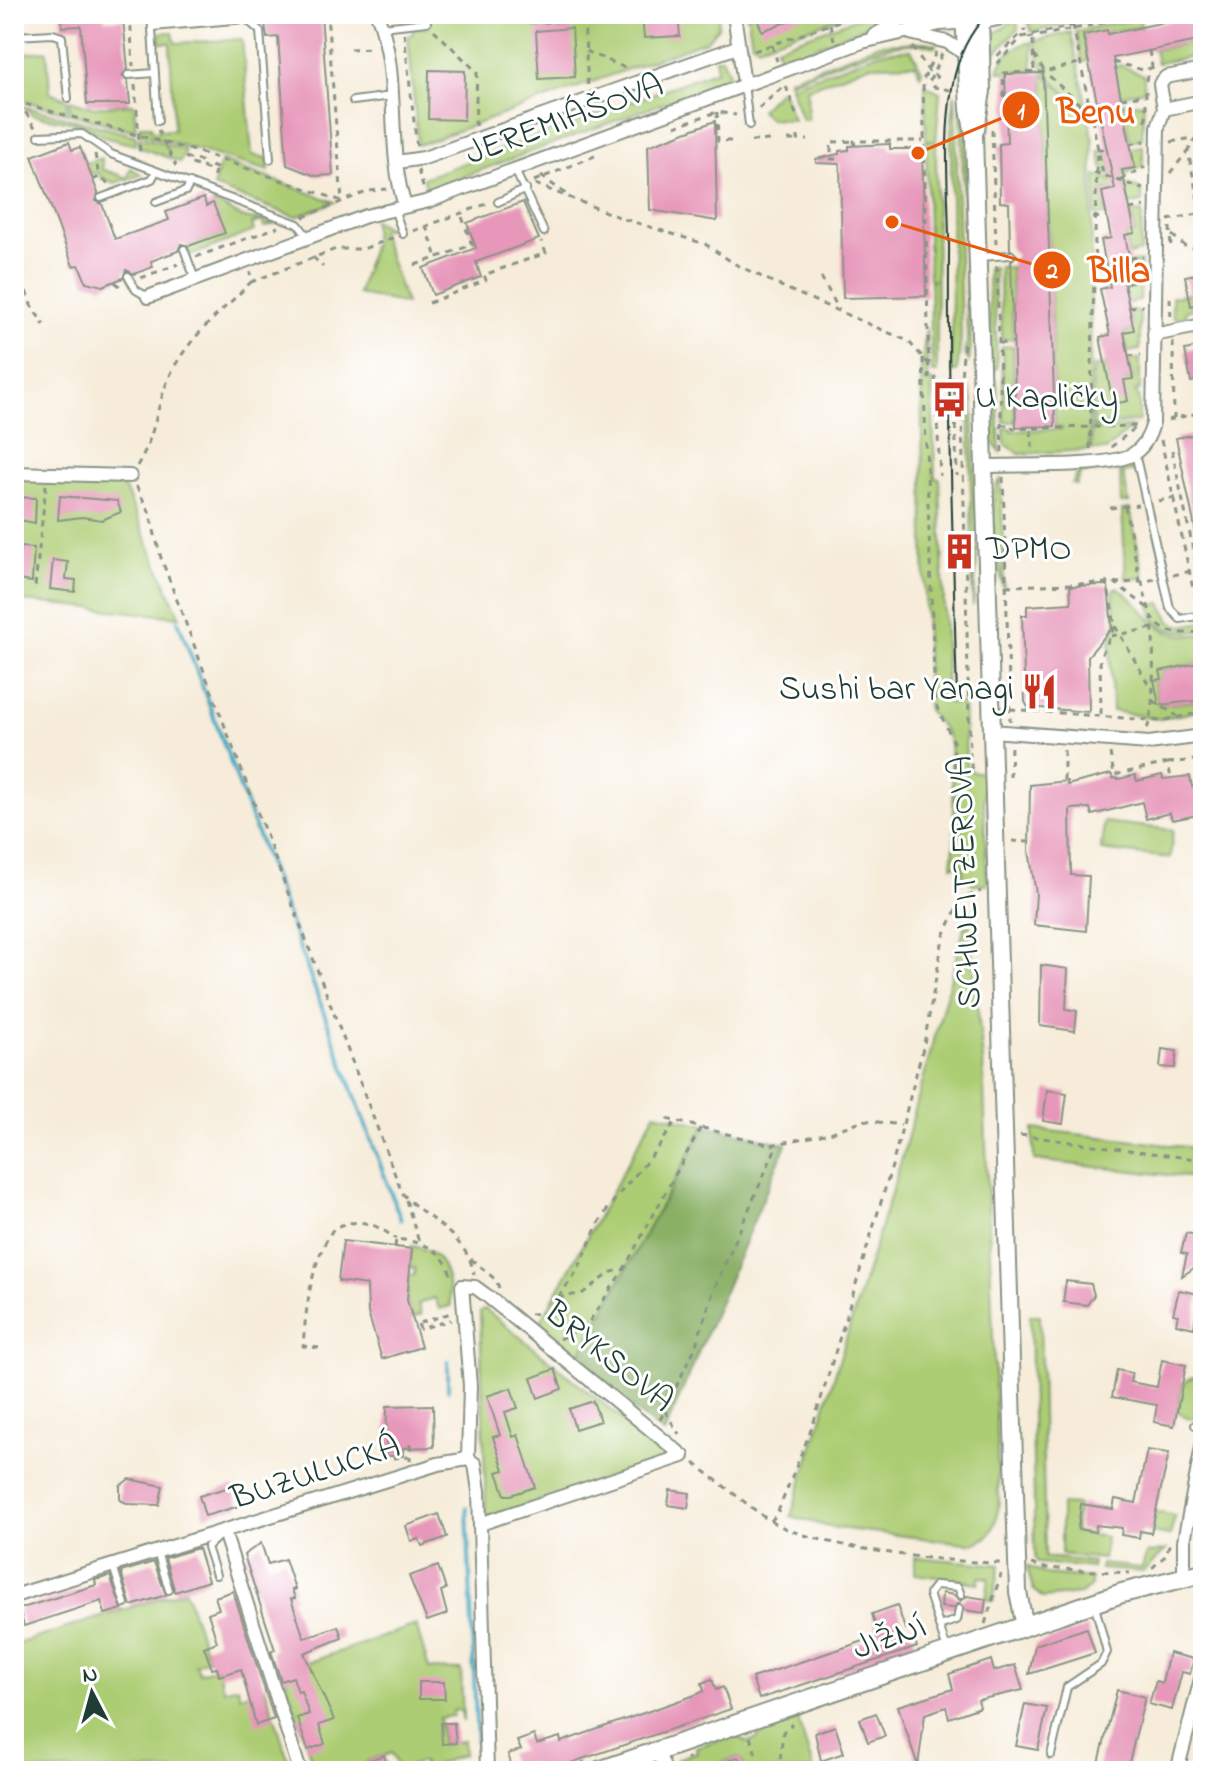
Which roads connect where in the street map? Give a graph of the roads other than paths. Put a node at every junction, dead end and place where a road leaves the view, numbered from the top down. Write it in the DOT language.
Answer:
graph roads {
  1 [pos="151,14"];
  2 [pos="377,14"];
  3 [pos="734,14"];
  4 [pos="912,14"];
  5 [pos="1016,15"];
  6 [pos="972,18"];
  7 [pos="427,22"];
  8 [pos="152,27"];
  9 [pos="382,27"];
  10 [pos="907,32"];
  11 [pos="14,36"];
  12 [pos="862,42"];
  13 [pos="737,47"];
  14 [pos="966,54"];
  15 [pos="1201,63"];
  16 [pos="155,73"];
  17 [pos="132,75"];
  18 [pos="744,84"];
  19 [pos="392,96"];
  20 [pos="68,99"];
  21 [pos="353,101"];
  22 [pos="1203,101"];
  23 [pos="1164,109"];
  24 [pos="158,124"];
  25 [pos="749,125"];
  26 [pos="974,135"];
  27 [pos="39,136"];
  28 [pos="270,159"];
  29 [pos="397,162"];
  30 [pos="515,170"];
  31 [pos="156,171"];
  32 [pos="188,183"];
  33 [pos="528,186"];
  34 [pos="101,198"];
  35 [pos="156,202"];
  36 [pos="498,202"];
  37 [pos="400,208"];
  38 [pos="544,232"];
  39 [pos="407,233"];
  40 [pos="308,238"];
  41 [pos="184,249"];
  42 [pos="1011,255"];
  43 [pos="978,257"];
  44 [pos="128,276"];
  45 [pos="195,280"];
  46 [pos="145,291"];
  47 [pos="1203,325"];
  48 [pos="1154,335"];
  49 [pos="1135,453"];
  50 [pos="984,466"];
  51 [pos="14,473"];
  52 [pos="130,476"];
  53 [pos="1203,615"];
  54 [pos="992,731"];
  55 [pos="1203,736"];
  56 [pos="1203,1441"];
  57 [pos="472,1464"];
  58 [pos="480,1524"];
  59 [pos="224,1532"];
  60 [pos="157,1552"];
  61 [pos="113,1566"];
  62 [pos="1203,1573"];
  63 [pos="216,1575"];
  64 [pos="1184,1577"];
  65 [pos="169,1590"];
  66 [pos="961,1595"];
  67 [pos="14,1596"];
  68 [pos="1094,1603"];
  69 [pos="125,1604"];
  70 [pos="959,1609"];
  71 [pos="939,1626"];
  72 [pos="1025,1627"];
  73 [pos="948,1653"];
  74 [pos="1203,1671"];
  75 [pos="658,1751"];
  76 [pos="1051,1755"];
  77 [pos="300,1771"];
  78 [pos="487,1771"];
  79 [pos="599,1771"];
  80 [pos="665,1771"];
  81 [pos="1177,1771"];
  1 -- 8 [label="lane"];
  2 -- 9 [label="street"];
  3 -- 13 [label="street"];
  4 -- 12 [label="street, JEREMIÁŠOVA"];
  5 -- 6 [label="street"];
  6 -- 10 [label="street, JEREMIÁŠOVA"];
  6 -- 14 [label="street, SCHWEITZEROVA"];
  6 -- 26 [label="street, SCHWEITZEROVA"];
  7 -- 9 [label="lane"];
  8 -- 16 [label="lane"];
  8 -- 28 [label="lane"];
  9 -- 19 [label="street"];
  10 -- 12 [label="street, JEREMIÁŠOVA"];
  10 -- 14 [label="street, JEREMIÁŠOVA"];
  11 -- 20 [label="lane"];
  12 -- 18 [label="street, JEREMIÁŠOVA"];
  13 -- 18 [label="street"];
  13 -- 29 [label="street, JEREMIÁŠOVA"];
  14 -- 26 [label="street, SCHWEITZEROVA"];
  15 -- 23 [label="street"];
  16 -- 17 [label="lane"];
  16 -- 24 [label="lane"];
  18 -- 25 [label="lane"];
  18 -- 30 [label="street, JEREMIÁŠOVA"];
  19 -- 21 [label="lane"];
  19 -- 29 [label="street"];
  22 -- 23 [label="street"];
  23 -- 48 [label="street"];
  26 -- 43 [label="street, SCHWEITZEROVA"];
  27 -- 31 [label="lane"];
  29 -- 37 [label="street"];
  30 -- 33 [label="lane"];
  30 -- 37 [label="street, JEREMIÁŠOVA"];
  31 -- 32 [label="lane"];
  31 -- 34 [label="lane"];
  32 -- 35 [label="lane"];
  32 -- 40 [label="lane"];
  33 -- 36 [label="lane"];
  33 -- 38 [label="lane"];
  37 -- 39 [label="lane"];
  37 -- 40 [label="street, JEREMIÁŠOVA"];
  40 -- 45 [label="street, JEREMIÁŠOVA"];
  41 -- 45 [label="lane"];
  42 -- 43 [label="lane"];
  43 -- 50 [label="street, SCHWEITZEROVA"];
  44 -- 46 [label="lane"];
  45 -- 46 [label="street, JEREMIÁŠOVA"];
  47 -- 48 [label="street"];
  48 -- 49 [label="street"];
  49 -- 50 [label="street"];
  49 -- 53 [label="lane"];
  50 -- 54 [label="street, SCHWEITZEROVA"];
  51 -- 52 [label="street"];
  54 -- 55 [label="street"];
  54 -- 72 [label="street, SCHWEITZEROVA"];
  56 -- 64 [label="street"];
  57 -- 58 [label="street"];
  57 -- 58 [label="street, BRYKSOVA"];
  57 -- 59 [label="street, BUZULUCKÁ"];
  58 -- 78 [label="street"];
  59 -- 60 [label="street"];
  59 -- 63 [label="lane"];
  59 -- 77 [label="street, BUZULUCKÁ"];
  60 -- 61 [label="street"];
  60 -- 65 [label="lane"];
  61 -- 67 [label="street"];
  61 -- 69 [label="lane"];
  62 -- 64 [label="main road, JIŽNÍ"];
  64 -- 68 [label="main road, JIŽNÍ"];
  66 -- 71 [label="lane"];
  68 -- 72 [label="main road, JIŽNÍ"];
  68 -- 76 [label="lane"];
  70 -- 71 [label="lane"];
  71 -- 73 [label="lane"];
  72 -- 73 [label="main road, JIŽNÍ"];
  73 -- 75 [label="main road, JIŽNÍ"];
  74 -- 81 [label="street"];
  75 -- 79 [label="main road, JIŽNÍ"];
  75 -- 80 [label="street"];
}
